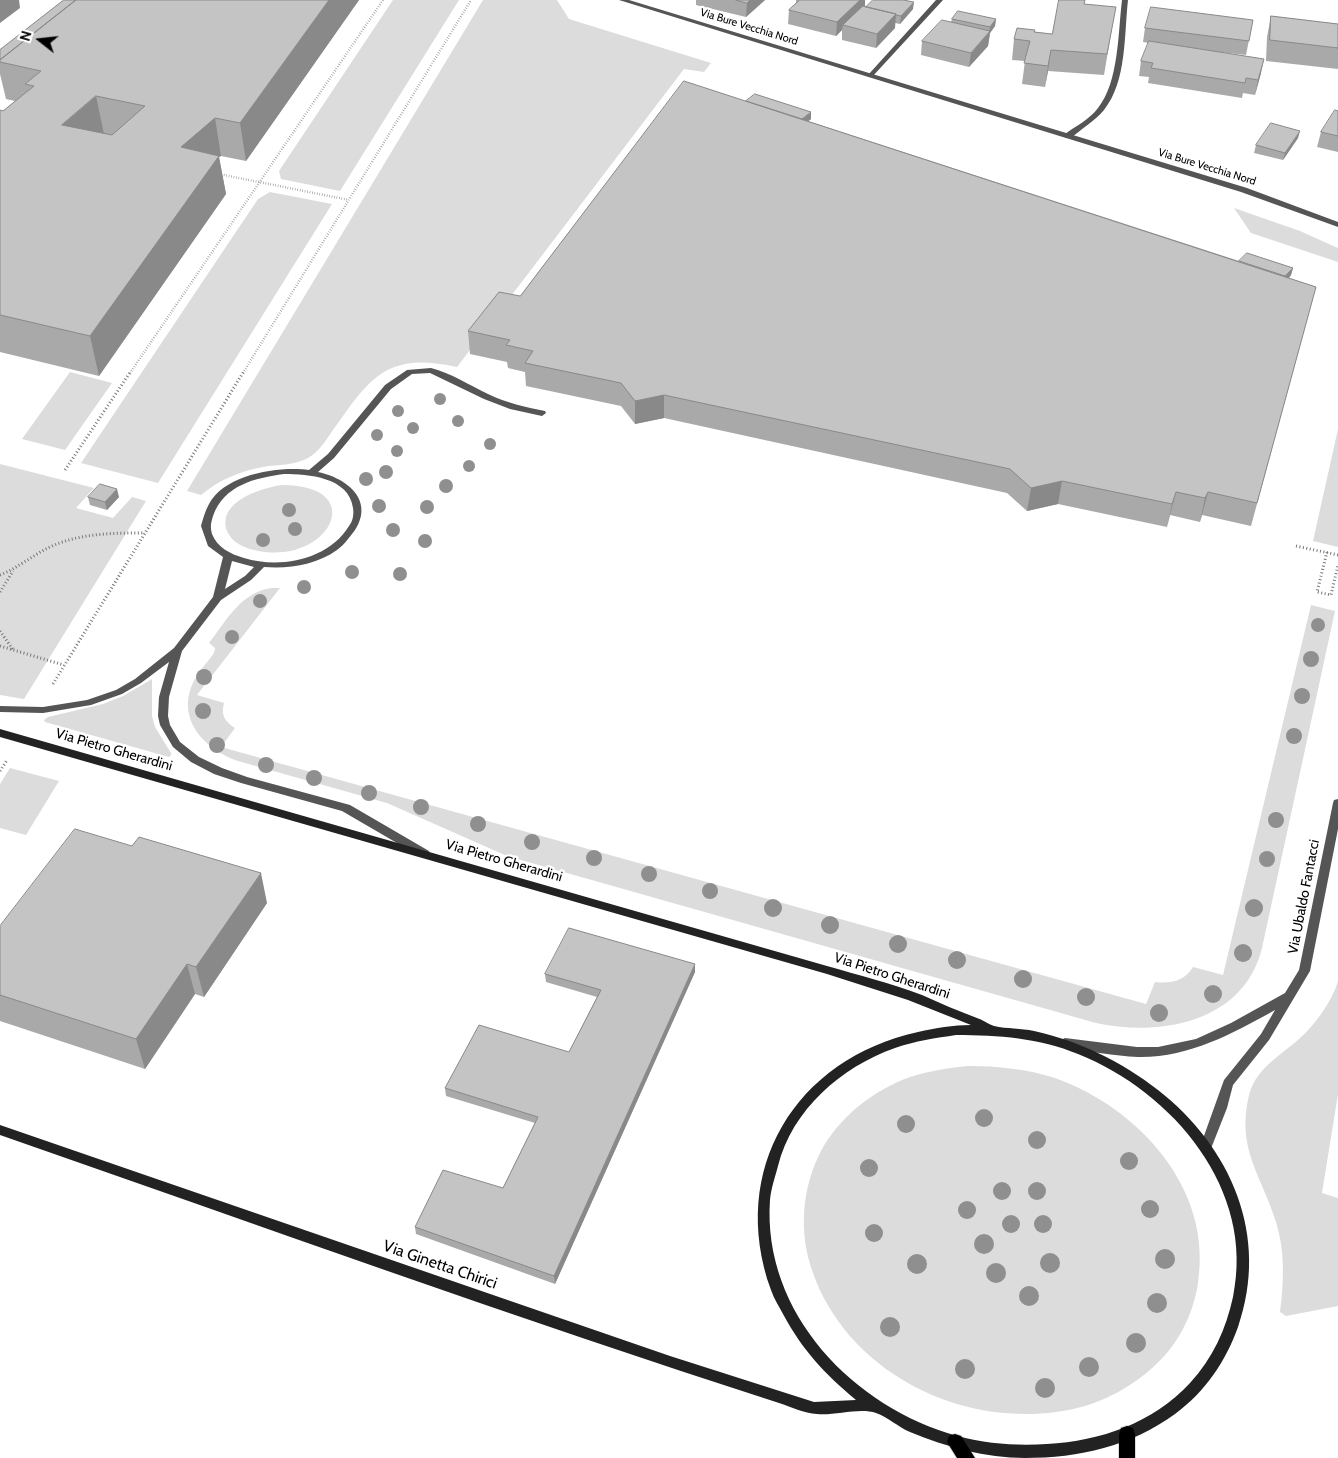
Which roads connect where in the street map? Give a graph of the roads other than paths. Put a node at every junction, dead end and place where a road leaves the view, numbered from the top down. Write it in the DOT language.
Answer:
graph roads {
  1 [pos="622,0"];
  2 [pos="940,0"];
  3 [pos="1125,0"];
  4 [pos="870,76"];
  5 [pos="1068,136"];
  6 [pos="1338,225"];
  7 [pos="542,413"];
  8 [pos="312,472"];
  9 [pos="228,557"];
  10 [pos="260,566"];
  11 [pos="218,598"];
  12 [pos="177,650"];
  13 [pos="0,709"];
  14 [pos="0,733"];
  15 [pos="1338,802"];
  16 [pos="425,854"];
  17 [pos="1290,995"];
  18 [pos="995,1030"];
  19 [pos="1060,1042"];
  20 [pos="0,1130"];
  21 [pos="1206,1147"];
  22 [pos="873,1405"];
  23 [pos="1127,1434"];
  24 [pos="955,1442"];
  25 [pos="967,1458"];
  26 [pos="1127,1458"];
  1 -- 4 [label="street, Via Bure Vecchia Nord"];
  2 -- 4 [label="street"];
  3 -- 5 [label="street"];
  4 -- 5 [label="street, Via Bure Vecchia Nord"];
  5 -- 6 [label="street, Via Bure Vecchia Nord"];
  7 -- 8 [label="street"];
  8 -- 9 [label="street"];
  8 -- 10 [label="street"];
  9 -- 10 [label="street"];
  9 -- 11 [label="street"];
  10 -- 11 [label="street"];
  11 -- 12 [label="street"];
  12 -- 13 [label="street"];
  12 -- 16 [label="street"];
  14 -- 16 [label="main road, Via Pietro Gherardini"];
  15 -- 17 [label="street, Via Ubaldo Fantacci"];
  16 -- 18 [label="main road, Via Pietro Gherardini"];
  17 -- 19 [label="street"];
  17 -- 21 [label="street, Via Ubaldo Fantacci"];
  18 -- 19 [label="main road"];
  18 -- 22 [label="main road"];
  19 -- 21 [label="main road"];
  20 -- 22 [label="main road, Via Ginetta Chirici"];
  21 -- 23 [label="main road"];
  22 -- 24 [label="main road"];
  23 -- 24 [label="main road"];
  23 -- 26 [label="main road"];
  24 -- 25 [label="main road"];
}
